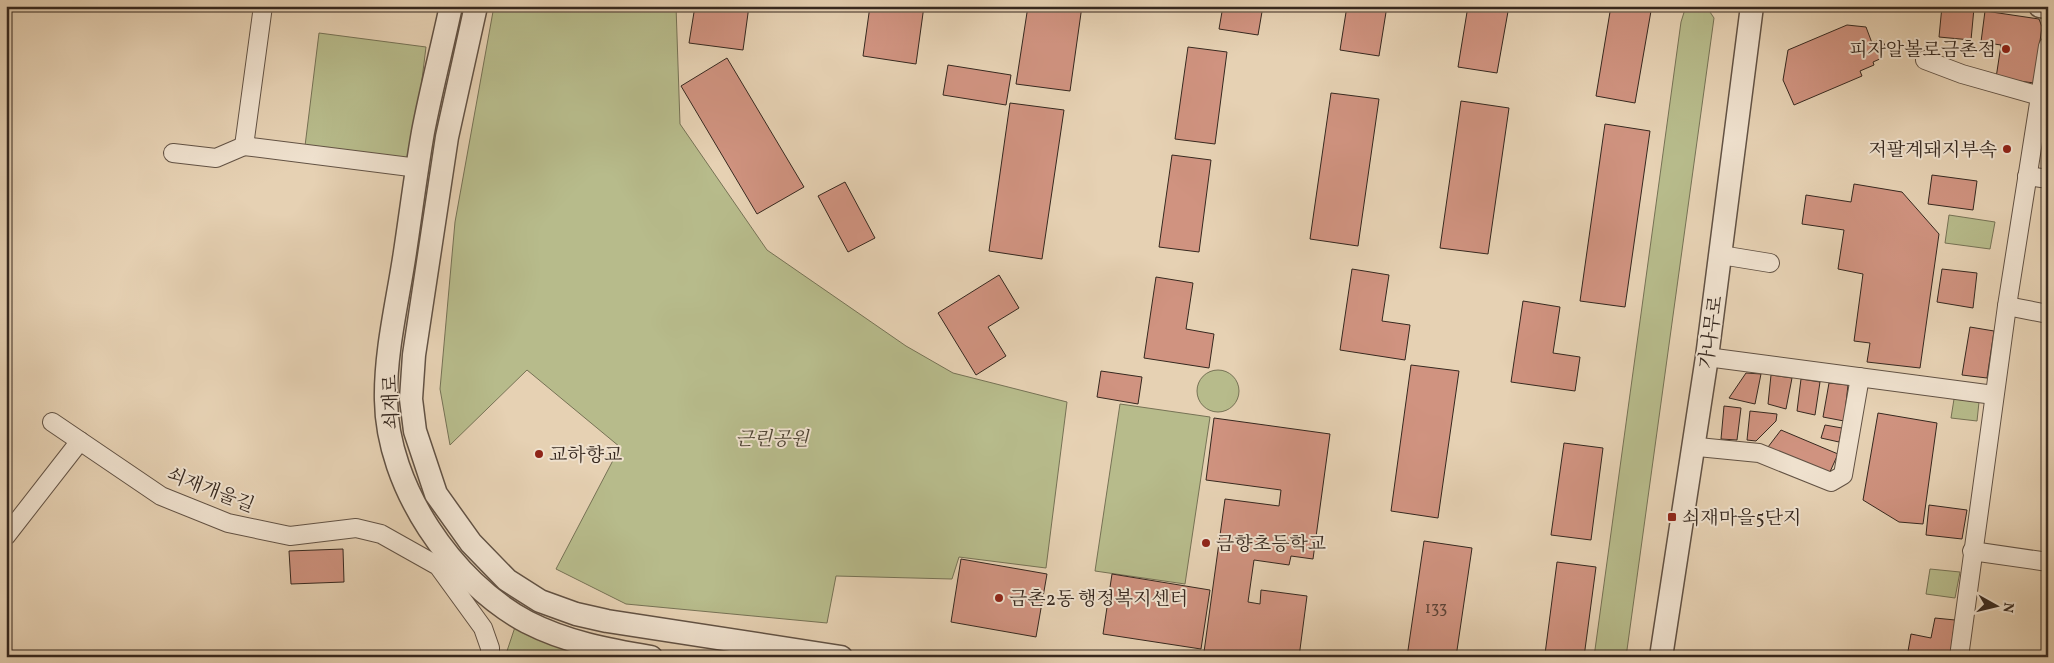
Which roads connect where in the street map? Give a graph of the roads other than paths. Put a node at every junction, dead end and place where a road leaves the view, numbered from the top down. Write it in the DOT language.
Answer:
graph roads {
  1 [pos="263,6"];
  2 [pos="451,6"];
  3 [pos="476,6"];
  4 [pos="1752,6"];
  5 [pos="2040,6"];
  6 [pos="2048,7"];
  7 [pos="2048,46"];
  8 [pos="1925,60"];
  9 [pos="2040,96"];
  10 [pos="244,146"];
  11 [pos="173,153"];
  12 [pos="418,168"];
  13 [pos="2027,176"];
  14 [pos="2048,179"];
  15 [pos="1720,255"];
  16 [pos="1770,262"];
  17 [pos="2006,306"];
  18 [pos="2048,314"];
  19 [pos="1707,358"];
  20 [pos="1860,377"];
  21 [pos="1994,395"];
  22 [pos="52,422"];
  23 [pos="80,441"];
  24 [pos="1698,447"];
  25 [pos="6,536"];
  26 [pos="1972,551"];
  27 [pos="2048,562"];
  28 [pos="781,653"];
  29 [pos="490,657"];
  30 [pos="651,657"];
  31 [pos="841,657"];
  32 [pos="1661,657"];
  33 [pos="1959,657"];
  1 -- 10 [label="street"];
  2 -- 12 [label="street, 쇠재로"];
  3 -- 28 [label="street"];
  4 -- 15 [label="street, 가나무로"];
  5 -- 6 [label="street"];
  7 -- 9 [label="street"];
  8 -- 9 [label="street"];
  9 -- 13 [label="street"];
  10 -- 11 [label="street"];
  10 -- 12 [label="street"];
  12 -- 30 [label="street, 쇠재로"];
  13 -- 14 [label="street"];
  13 -- 17 [label="street"];
  15 -- 16 [label="street"];
  15 -- 19 [label="street, 가나무로"];
  17 -- 18 [label="street"];
  17 -- 21 [label="street"];
  19 -- 20 [label="street"];
  19 -- 32 [label="street, 가나무로"];
  20 -- 21 [label="street"];
  20 -- 24 [label="street"];
  21 -- 26 [label="street"];
  22 -- 23 [label="street, 쇠재개울길"];
  23 -- 25 [label="street"];
  23 -- 29 [label="street, 쇠재개울길"];
  26 -- 27 [label="street"];
  26 -- 33 [label="street"];
  28 -- 31 [label="street"];
}
